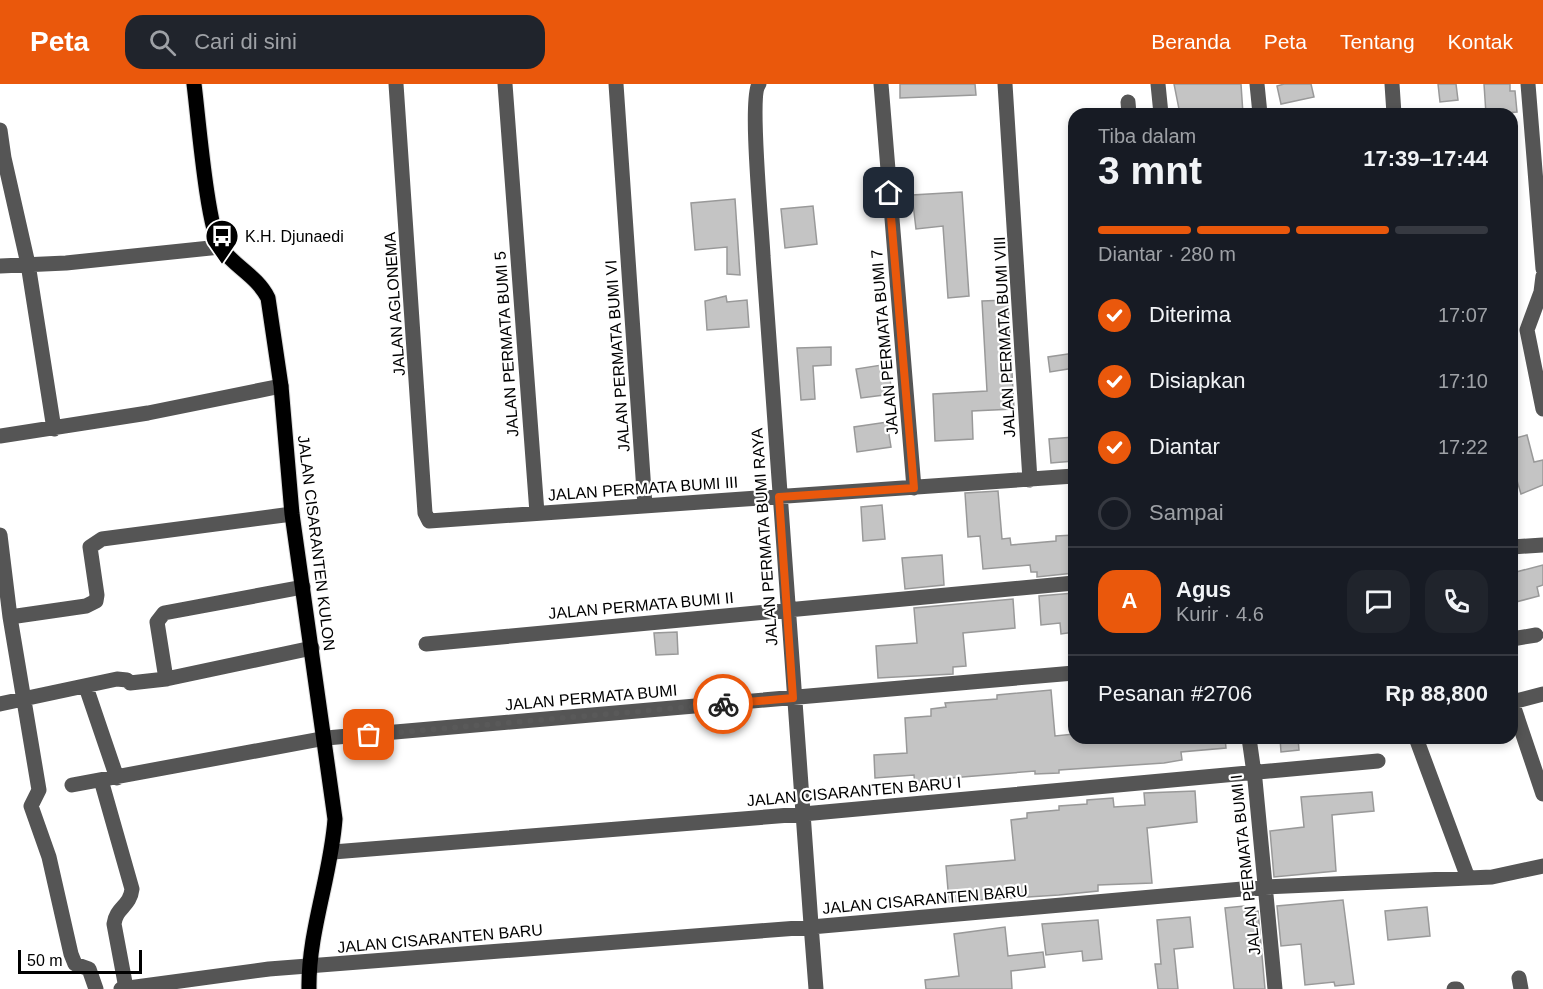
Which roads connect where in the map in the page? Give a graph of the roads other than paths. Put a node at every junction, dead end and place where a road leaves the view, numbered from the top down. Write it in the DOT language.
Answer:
graph roads {
  1 [pos="194,84"];
  2 [pos="396,84"];
  3 [pos="505,84"];
  4 [pos="616,84"];
  5 [pos="881,84"];
  6 [pos="1005,84"];
  7 [pos="1158,84"];
  8 [pos="1257,84"];
  9 [pos="1392,84"];
  10 [pos="1528,84"];
  11 [pos="755,86"];
  12 [pos="1160,108"];
  13 [pos="1259,108"];
  14 [pos="1394,108"];
  15 [pos="0,130"];
  16 [pos="2,158"];
  17 [pos="1540,182"];
  18 [pos="220,247"];
  19 [pos="28,264"];
  20 [pos="0,266"];
  21 [pos="1543,269"];
  22 [pos="1543,276"];
  23 [pos="1539,376"];
  24 [pos="281,386"];
  25 [pos="1543,409"];
  26 [pos="54,429"];
  27 [pos="0,436"];
  28 [pos="1068,477"];
  29 [pos="1030,480"];
  30 [pos="914,488"];
  31 [pos="779,497"];
  32 [pos="645,506"];
  33 [pos="537,513"];
  34 [pos="292,514"];
  35 [pos="429,520"];
  36 [pos="0,535"];
  37 [pos="1543,545"];
  38 [pos="1518,547"];
  39 [pos="1068,584"];
  40 [pos="303,587"];
  41 [pos="786,610"];
  42 [pos="10,617"];
  43 [pos="1536,635"];
  44 [pos="1518,638"];
  45 [pos="426,644"];
  46 [pos="312,648"];
  47 [pos="1068,674"];
  48 [pos="165,679"];
  49 [pos="86,687"];
  50 [pos="1543,694"];
  51 [pos="793,698"];
  52 [pos="22,699"];
  53 [pos="1518,700"];
  54 [pos="0,704"];
  55 [pos="1518,720"];
  56 [pos="326,738"];
  57 [pos="1250,744"];
  58 [pos="1418,744"];
  59 [pos="1378,761"];
  60 [pos="1254,772"];
  61 [pos="117,778"];
  62 [pos="101,780"];
  63 [pos="72,785"];
  64 [pos="1543,794"];
  65 [pos="803,814"];
  66 [pos="333,852"];
  67 [pos="1543,866"];
  68 [pos="1468,878"];
  69 [pos="1265,887"];
  70 [pos="812,927"];
  71 [pos="309,966"];
  72 [pos="96,989"];
  73 [pos="124,989"];
  74 [pos="309,989"];
  75 [pos="816,989"];
  76 [pos="1275,989"];
  1 -- 18 [label="main road"];
  2 -- 35 [label="street, JALAN AGLONEMA"];
  3 -- 33 [label="street, JALAN PERMATA BUMI 5"];
  4 -- 32 [label="street, JALAN PERMATA BUMI VI"];
  5 -- 30 [label="street, JALAN PERMATA BUMI 7"];
  6 -- 29 [label="street, JALAN PERMATA BUMI VIII"];
  7 -- 12 [label="street"];
  8 -- 13 [label="street"];
  9 -- 14 [label="street"];
  10 -- 17 [label="street"];
  11 -- 31 [label="street, JALAN PERMATA BUMI RAYA"];
  15 -- 16 [label="street"];
  16 -- 19 [label="street"];
  17 -- 21 [label="street"];
  18 -- 19 [label="street"];
  18 -- 24 [label="main road, JALAN CISARANTEN KULON"];
  19 -- 20 [label="street"];
  19 -- 26 [label="street"];
  22 -- 23 [label="street"];
  23 -- 25 [label="street"];
  24 -- 26 [label="street"];
  24 -- 34 [label="main road, JALAN CISARANTEN KULON"];
  26 -- 27 [label="street"];
  28 -- 29 [label="street, JALAN PERMATA BUMI III"];
  29 -- 30 [label="street, JALAN PERMATA BUMI III"];
  30 -- 31 [label="street, JALAN PERMATA BUMI III"];
  31 -- 32 [label="street, JALAN PERMATA BUMI III"];
  31 -- 41 [label="street, JALAN PERMATA BUMI RAYA"];
  32 -- 33 [label="street, JALAN PERMATA BUMI III"];
  33 -- 35 [label="street, JALAN PERMATA BUMI III"];
  34 -- 40 [label="main road, JALAN CISARANTEN KULON"];
  34 -- 42 [label="street"];
  36 -- 42 [label="street"];
  37 -- 38 [label="street"];
  39 -- 41 [label="street, JALAN PERMATA BUMI II"];
  40 -- 46 [label="main road, JALAN CISARANTEN KULON"];
  40 -- 48 [label="street"];
  41 -- 45 [label="street, JALAN PERMATA BUMI II"];
  41 -- 51 [label="street, JALAN PERMATA BUMI RAYA"];
  42 -- 52 [label="street"];
  43 -- 44 [label="street"];
  46 -- 48 [label="street"];
  46 -- 56 [label="main road, JALAN CISARANTEN KULON"];
  47 -- 51 [label="street, JALAN PERMATA BUMI"];
  48 -- 49 [label="street"];
  49 -- 52 [label="street"];
  49 -- 61 [label="street"];
  50 -- 53 [label="street"];
  51 -- 56 [label="street, JALAN PERMATA BUMI"];
  51 -- 65 [label="street, JALAN PERMATA BUMI RAYA"];
  52 -- 54 [label="street"];
  52 -- 72 [label="street"];
  55 -- 64 [label="street"];
  56 -- 61 [label="street, JALAN PERMATA BUMI"];
  56 -- 66 [label="main road, JALAN CISARANTEN KULON"];
  57 -- 60 [label="street, JALAN PERMATA BUMI I"];
  58 -- 68 [label="street"];
  59 -- 60 [label="street, JALAN CISARANTEN BARU I"];
  60 -- 65 [label="street, JALAN CISARANTEN BARU I"];
  60 -- 69 [label="street, JALAN PERMATA BUMI I"];
  61 -- 62 [label="street, JALAN PERMATA BUMI"];
  62 -- 63 [label="street, JALAN PERMATA BUMI"];
  62 -- 73 [label="street"];
  65 -- 66 [label="street, JALAN CISARANTEN BARU I"];
  65 -- 70 [label="street, JALAN PERMATA BUMI RAYA"];
  66 -- 71 [label="main road, JALAN CISARANTEN KULON"];
  67 -- 68 [label="street, JALAN CISARANTEN BARU"];
  68 -- 69 [label="street, JALAN CISARANTEN BARU"];
  69 -- 70 [label="street, JALAN CISARANTEN BARU"];
  69 -- 76 [label="street, JALAN PERMATA BUMI I"];
  70 -- 71 [label="street, JALAN CISARANTEN BARU"];
  70 -- 75 [label="street, JALAN PERMATA BUMI RAYA"];
  71 -- 73 [label="street, JALAN CISARANTEN BARU"];
  71 -- 74 [label="main road, JALAN CISARANTEN KULON"];
}
